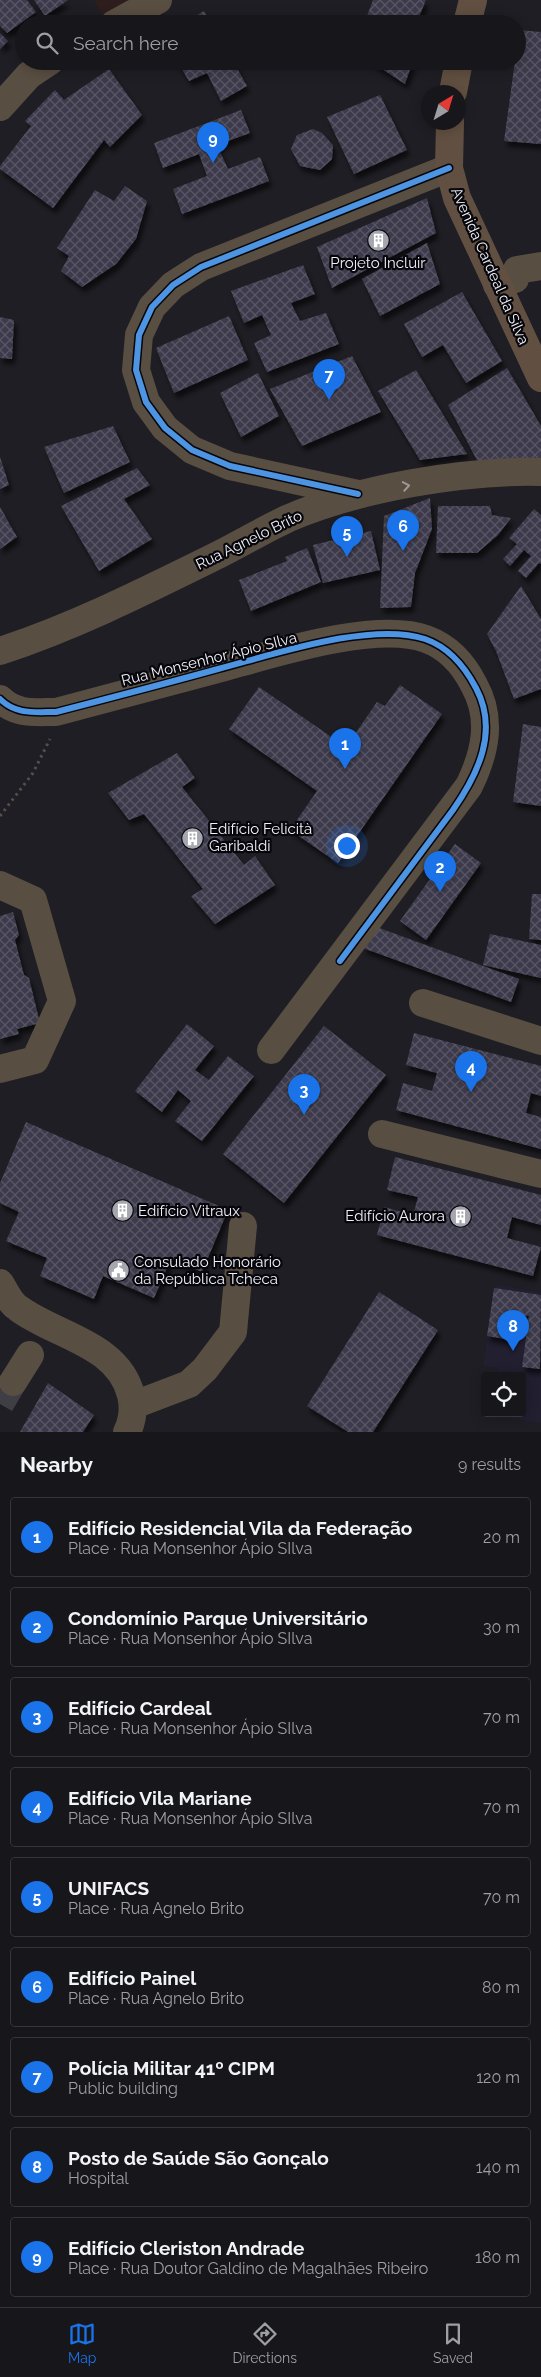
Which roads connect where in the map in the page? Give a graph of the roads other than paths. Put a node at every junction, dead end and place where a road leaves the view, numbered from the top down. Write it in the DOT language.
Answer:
graph roads {
  1 [pos="158,0"];
  2 [pos="473,0"];
  3 [pos="130,15"];
  4 [pos="469,15"];
  5 [pos="36,70"];
  6 [pos="457,70"];
  7 [pos="454,85"];
  8 [pos="0,107"];
  9 [pos="450,130"];
  10 [pos="449,168"];
  11 [pos="541,266"];
  12 [pos="496,285"];
  13 [pos="541,378"];
  14 [pos="541,472"];
  15 [pos="358,494"];
  16 [pos="0,651"];
  17 [pos="0,699"];
  18 [pos="0,885"];
  19 [pos="423,1003"];
  20 [pos="541,1041"];
  21 [pos="270,1050"];
  22 [pos="0,1069"];
  23 [pos="382,1134"];
  24 [pos="541,1174"];
  25 [pos="243,1226"];
  26 [pos="0,1283"];
  27 [pos="8,1308"];
  28 [pos="30,1355"];
  29 [pos="13,1382"];
  30 [pos="134,1405"];
  31 [pos="127,1432"];
  1 -- 3 [label="street"];
  2 -- 4 [label="main road"];
  5 -- 8 [label="street"];
  6 -- 7 [label="main road"];
  9 -- 10 [label="main road, Avenida Cardeal da Silva"];
  10 -- 12 [label="main road, Avenida Cardeal da Silva"];
  10 -- 15 [label="street"];
  11 -- 12 [label="street"];
  12 -- 13 [label="main road, Avenida Cardeal da Silva"];
  15 -- 14 [label="street, Rua Agnelo Brito, one-way"];
  15 -- 16 [label="street, Rua Agnelo Brito"];
  17 -- 21 [label="street, Rua Monsenhor Ápio SIlva"];
  18 -- 22 [label="street"];
  19 -- 20 [label="street"];
  23 -- 24 [label="street"];
  25 -- 30 [label="street"];
  26 -- 27 [label="street"];
  27 -- 30 [label="street"];
  28 -- 29 [label="street"];
  30 -- 31 [label="street"];
}
